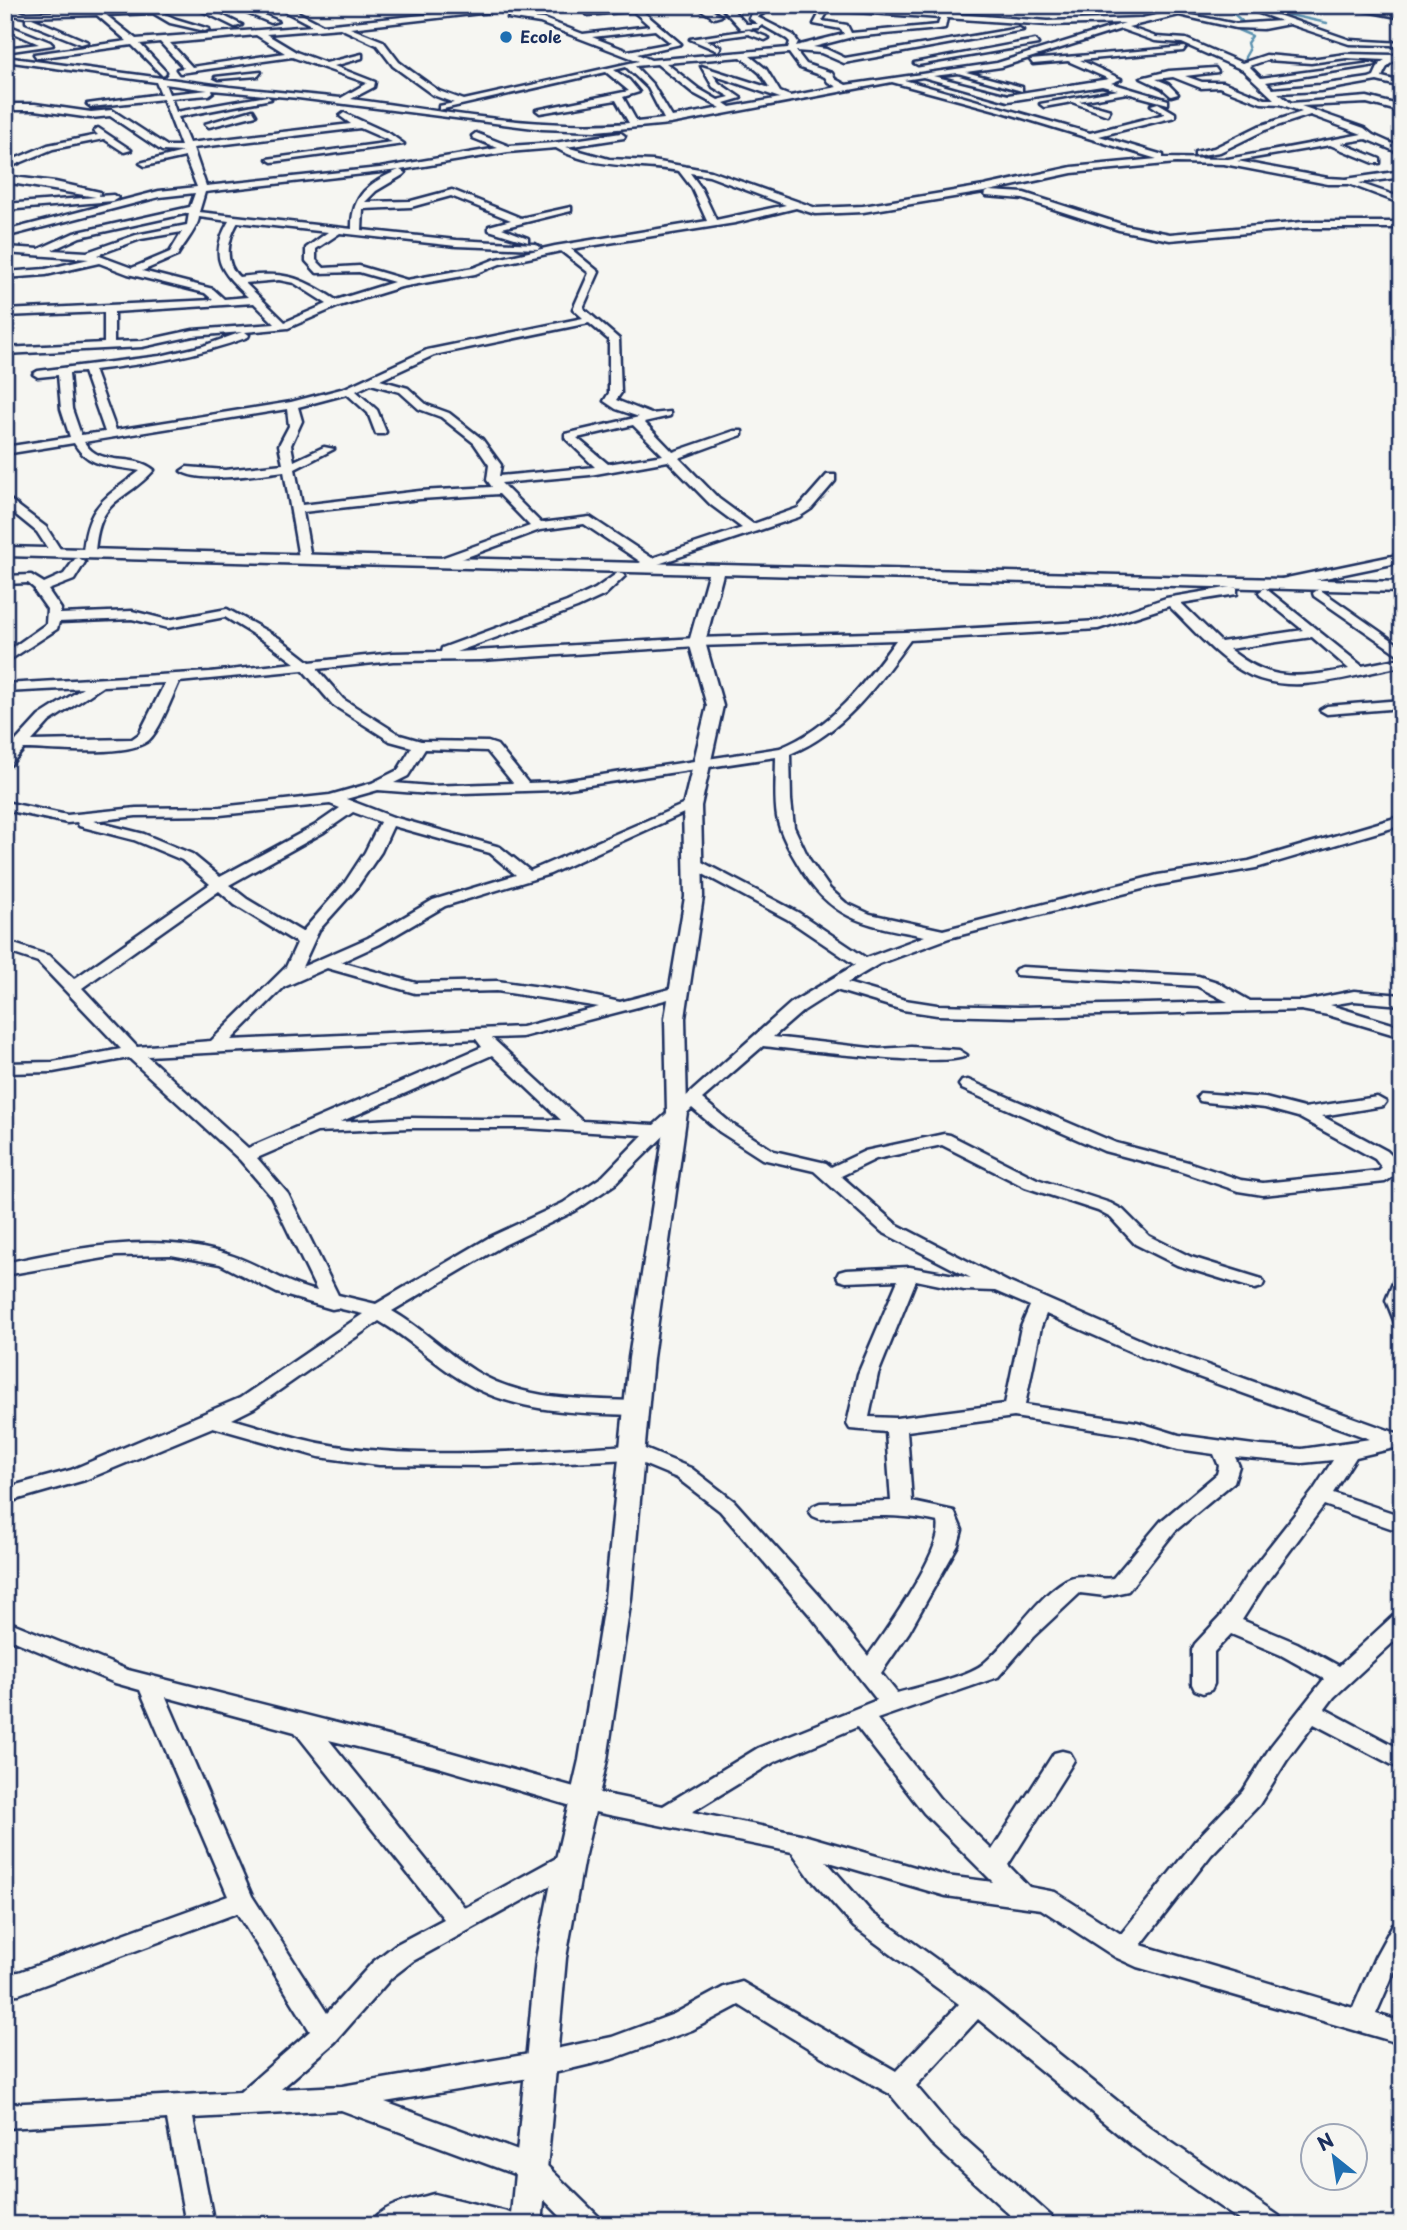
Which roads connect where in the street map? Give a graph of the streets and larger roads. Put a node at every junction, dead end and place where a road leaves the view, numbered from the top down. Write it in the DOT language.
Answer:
graph roads {
  1 [pos="47,5"];
  2 [pos="88,5"];
  3 [pos="194,5"];
  4 [pos="231,5"];
  5 [pos="277,5"];
  6 [pos="547,5"];
  7 [pos="577,5"];
  8 [pos="698,5"];
  9 [pos="723,5"];
  10 [pos="797,5"];
  11 [pos="877,5"];
  12 [pos="935,5"];
  13 [pos="1193,5"];
  14 [pos="1220,5"];
  15 [pos="1241,5"];
  16 [pos="1339,5"];
  17 [pos="530,6"];
  18 [pos="648,6"];
  19 [pos="773,6"];
  20 [pos="632,7"];
  21 [pos="960,7"];
  22 [pos="153,8"];
  23 [pos="165,9"];
  24 [pos="826,9"];
  25 [pos="1201,9"];
  26 [pos="866,11"];
  27 [pos="7,12"];
  28 [pos="784,12"];
  29 [pos="900,13"];
  30 [pos="1064,13"];
  31 [pos="104,14"];
  32 [pos="1180,14"];
  33 [pos="717,16"];
  34 [pos="944,16"];
  35 [pos="1402,16"];
  36 [pos="303,18"];
  37 [pos="397,20"];
  38 [pos="1142,20"];
  39 [pos="274,21"];
  40 [pos="1008,21"];
  41 [pos="1291,21"];
  42 [pos="1076,22"];
  43 [pos="550,23"];
  44 [pos="1167,23"];
  45 [pos="238,25"];
  46 [pos="5,26"];
  47 [pos="338,26"];
  48 [pos="764,26"];
  49 [pos="1032,26"];
  50 [pos="1119,26"];
  51 [pos="323,27"];
  52 [pos="658,27"];
  53 [pos="205,29"];
  54 [pos="257,32"];
  55 [pos="785,34"];
  56 [pos="669,35"];
  57 [pos="584,36"];
  58 [pos="846,37"];
  59 [pos="266,38"];
  60 [pos="765,38"];
  61 [pos="130,39"];
  62 [pos="162,40"];
  63 [pos="84,41"];
  64 [pos="697,41"];
  65 [pos="1183,41"];
  66 [pos="1035,42"];
  67 [pos="603,44"];
  68 [pos="677,44"];
  69 [pos="49,45"];
  70 [pos="1402,46"];
  71 [pos="1197,47"];
  72 [pos="7,48"];
  73 [pos="718,48"];
  74 [pos="804,48"];
  75 [pos="791,50"];
  76 [pos="1040,51"];
  77 [pos="898,52"];
  78 [pos="629,53"];
  79 [pos="293,54"];
  80 [pos="1117,54"];
  81 [pos="359,56"];
  82 [pos="745,56"];
  83 [pos="1400,56"];
  84 [pos="728,57"];
  85 [pos="1067,58"];
  86 [pos="6,59"];
  87 [pos="694,59"];
  88 [pos="1049,60"];
  89 [pos="650,62"];
  90 [pos="660,62"];
  91 [pos="924,62"];
  92 [pos="628,65"];
  93 [pos="998,65"];
  94 [pos="1383,65"];
  95 [pos="904,66"];
  96 [pos="984,66"];
  97 [pos="1242,66"];
  98 [pos="324,67"];
  99 [pos="191,69"];
  100 [pos="607,69"];
  101 [pos="706,70"];
  102 [pos="1060,70"];
  103 [pos="1215,70"];
  104 [pos="947,71"];
  105 [pos="258,74"];
  106 [pos="921,74"];
  107 [pos="1166,74"];
  108 [pos="126,75"];
  109 [pos="1011,75"];
  110 [pos="161,76"];
  111 [pos="1069,76"];
  112 [pos="1377,78"];
  113 [pos="891,79"];
  114 [pos="1262,80"];
  115 [pos="181,81"];
  116 [pos="1037,82"];
  117 [pos="92,83"];
  118 [pos="1102,83"];
  119 [pos="1399,83"];
  120 [pos="1091,85"];
  121 [pos="845,88"];
  122 [pos="1062,89"];
  123 [pos="229,90"];
  124 [pos="246,91"];
  125 [pos="776,92"];
  126 [pos="1126,92"];
  127 [pos="1273,92"];
  128 [pos="436,93"];
  129 [pos="1036,93"];
  130 [pos="1174,94"];
  131 [pos="298,95"];
  132 [pos="424,95"];
  133 [pos="619,97"];
  134 [pos="787,97"];
  135 [pos="412,98"];
  136 [pos="1008,98"];
  137 [pos="1070,100"];
  138 [pos="167,101"];
  139 [pos="341,101"];
  140 [pos="1264,101"];
  141 [pos="716,102"];
  142 [pos="1165,102"];
  143 [pos="95,103"];
  144 [pos="247,103"];
  145 [pos="463,103"];
  146 [pos="1285,103"];
  147 [pos="1246,104"];
  148 [pos="987,105"];
  149 [pos="378,106"];
  150 [pos="1084,106"];
  151 [pos="1155,106"];
  152 [pos="1402,106"];
  153 [pos="5,107"];
  154 [pos="35,107"];
  155 [pos="729,109"];
  156 [pos="540,110"];
  157 [pos="1006,110"];
  158 [pos="428,111"];
  159 [pos="1107,112"];
  160 [pos="1310,113"];
  161 [pos="116,114"];
  162 [pos="174,116"];
  163 [pos="344,116"];
  164 [pos="333,119"];
  165 [pos="670,121"];
  166 [pos="1038,121"];
  167 [pos="356,126"];
  168 [pos="635,126"];
  169 [pos="191,127"];
  170 [pos="178,129"];
  171 [pos="1107,130"];
  172 [pos="310,133"];
  173 [pos="107,136"];
  174 [pos="476,136"];
  175 [pos="1087,136"];
  176 [pos="1367,136"];
  177 [pos="263,139"];
  178 [pos="226,141"];
  179 [pos="1330,142"];
  180 [pos="554,146"];
  181 [pos="1399,147"];
  182 [pos="509,149"];
  183 [pos="127,150"];
  184 [pos="189,150"];
  185 [pos="412,152"];
  186 [pos="333,153"];
  187 [pos="1189,156"];
  188 [pos="370,158"];
  189 [pos="272,159"];
  190 [pos="1173,160"];
  191 [pos="1224,161"];
  192 [pos="1377,161"];
  193 [pos="341,162"];
  194 [pos="145,163"];
  195 [pos="5,166"];
  196 [pos="409,167"];
  197 [pos="681,169"];
  198 [pos="380,171"];
  199 [pos="1402,174"];
  200 [pos="5,179"];
  201 [pos="284,180"];
  202 [pos="1346,182"];
  203 [pos="202,188"];
  204 [pos="159,194"];
  205 [pos="954,194"];
  206 [pos="114,198"];
  207 [pos="1402,201"];
  208 [pos="358,205"];
  209 [pos="796,205"];
  210 [pos="8,206"];
  211 [pos="568,209"];
  212 [pos="194,211"];
  213 [pos="236,217"];
  214 [pos="6,218"];
  215 [pos="518,220"];
  216 [pos="713,224"];
  217 [pos="1402,225"];
  218 [pos="191,227"];
  219 [pos="340,229"];
  220 [pos="357,231"];
  221 [pos="496,231"];
  222 [pos="5,234"];
  223 [pos="469,244"];
  224 [pos="556,248"];
  225 [pos="5,250"];
  226 [pos="40,252"];
  227 [pos="88,255"];
  228 [pos="99,260"];
  229 [pos="132,272"];
  230 [pos="5,275"];
  231 [pos="234,281"];
  232 [pos="408,283"];
  233 [pos="220,300"];
  234 [pos="256,300"];
  235 [pos="335,304"];
  236 [pos="109,309"];
  237 [pos="5,313"];
  238 [pos="589,320"];
  239 [pos="284,326"];
  240 [pos="265,329"];
  241 [pos="109,347"];
  242 [pos="5,351"];
  243 [pos="88,368"];
  244 [pos="64,371"];
  245 [pos="38,374"];
  246 [pos="370,380"];
  247 [pos="349,390"];
  248 [pos="291,405"];
  249 [pos="666,414"];
  250 [pos="650,418"];
  251 [pos="637,422"];
  252 [pos="380,432"];
  253 [pos="111,433"];
  254 [pos="738,433"];
  255 [pos="74,438"];
  256 [pos="328,449"];
  257 [pos="5,451"];
  258 [pos="671,457"];
  259 [pos="291,467"];
  260 [pos="605,468"];
  261 [pos="187,471"];
  262 [pos="831,478"];
  263 [pos="498,485"];
  264 [pos="5,500"];
  265 [pos="297,509"];
  266 [pos="538,527"];
  267 [pos="750,528"];
  268 [pos="5,551"];
  269 [pos="56,552"];
  270 [pos="84,558"];
  271 [pos="305,558"];
  272 [pos="1402,558"];
  273 [pos="5,560"];
  274 [pos="445,561"];
  275 [pos="643,565"];
  276 [pos="716,574"];
  277 [pos="619,576"];
  278 [pos="5,580"];
  279 [pos="1402,587"];
  280 [pos="42,588"];
  281 [pos="1271,588"];
  282 [pos="1232,591"];
  283 [pos="1320,593"];
  284 [pos="1402,595"];
  285 [pos="1171,601"];
  286 [pos="54,618"];
  287 [pos="1314,633"];
  288 [pos="906,636"];
  289 [pos="697,642"];
  290 [pos="1220,646"];
  291 [pos="1402,653"];
  292 [pos="433,656"];
  293 [pos="6,657"];
  294 [pos="1402,662"];
  295 [pos="307,666"];
  296 [pos="1358,669"];
  297 [pos="174,679"];
  298 [pos="102,681"];
  299 [pos="5,688"];
  300 [pos="1402,704"];
  301 [pos="1327,710"];
  302 [pos="21,745"];
  303 [pos="420,745"];
  304 [pos="783,752"];
  305 [pos="5,762"];
  306 [pos="703,765"];
  307 [pos="377,786"];
  308 [pos="525,788"];
  309 [pos="331,799"];
  310 [pos="5,806"];
  311 [pos="692,806"];
  312 [pos="351,807"];
  313 [pos="67,819"];
  314 [pos="388,820"];
  315 [pos="1402,820"];
  316 [pos="695,864"];
  317 [pos="527,876"];
  318 [pos="219,884"];
  319 [pos="943,935"];
  320 [pos="306,941"];
  321 [pos="5,946"];
  322 [pos="328,964"];
  323 [pos="866,965"];
  324 [pos="1022,972"];
  325 [pos="280,983"];
  326 [pos="832,984"];
  327 [pos="72,988"];
  328 [pos="678,992"];
  329 [pos="1402,1000"];
  330 [pos="1245,1005"];
  331 [pos="1301,1005"];
  332 [pos="621,1007"];
  333 [pos="1402,1032"];
  334 [pos="479,1036"];
  335 [pos="759,1040"];
  336 [pos="216,1045"];
  337 [pos="494,1048"];
  338 [pos="133,1052"];
  339 [pos="959,1055"];
  340 [pos="5,1068"];
  341 [pos="968,1084"];
  342 [pos="1206,1097"];
  343 [pos="1377,1102"];
  344 [pos="684,1106"];
  345 [pos="1304,1113"];
  346 [pos="577,1126"];
  347 [pos="309,1129"];
  348 [pos="659,1131"];
  349 [pos="246,1156"];
  350 [pos="1397,1170"];
  351 [pos="829,1175"];
  352 [pos="5,1269"];
  353 [pos="910,1273"];
  354 [pos="846,1276"];
  355 [pos="1402,1282"];
  356 [pos="1255,1283"];
  357 [pos="1001,1286"];
  358 [pos="332,1303"];
  359 [pos="1040,1305"];
  360 [pos="377,1311"];
  361 [pos="1402,1318"];
  362 [pos="637,1408"];
  363 [pos="1014,1410"];
  364 [pos="212,1420"];
  365 [pos="896,1425"];
  366 [pos="1399,1443"];
  367 [pos="1223,1449"];
  368 [pos="1349,1451"];
  369 [pos="633,1452"];
  370 [pos="5,1496"];
  371 [pos="1320,1496"];
  372 [pos="902,1510"];
  373 [pos="820,1511"];
  374 [pos="1402,1524"];
  375 [pos="1402,1621"];
  376 [pos="1228,1623"];
  377 [pos="5,1628"];
  378 [pos="870,1671"];
  379 [pos="1340,1676"];
  380 [pos="149,1684"];
  381 [pos="1203,1684"];
  382 [pos="892,1703"];
  383 [pos="1311,1712"];
  384 [pos="861,1715"];
  385 [pos="303,1725"];
  386 [pos="1062,1760"];
  387 [pos="1402,1761"];
  388 [pos="585,1800"];
  389 [pos="665,1817"];
  390 [pos="800,1844"];
  391 [pos="569,1863"];
  392 [pos="993,1868"];
  393 [pos="1020,1894"];
  394 [pos="242,1901"];
  395 [pos="460,1920"];
  396 [pos="1402,1931"];
  397 [pos="1124,1949"];
  398 [pos="5,1984"];
  399 [pos="977,2004"];
  400 [pos="1360,2021"];
  401 [pos="1402,2033"];
  402 [pos="326,2034"];
  403 [pos="541,2064"];
  404 [pos="899,2086"];
  405 [pos="342,2098"];
  406 [pos="246,2103"];
  407 [pos="178,2107"];
  408 [pos="5,2116"];
  409 [pos="531,2168"];
  410 [pos="200,2225"];
  411 [pos="384,2225"];
  412 [pos="507,2225"];
  413 [pos="526,2225"];
  414 [pos="588,2225"];
  415 [pos="1041,2225"];
  416 [pos="1269,2225"];
  1 -- 27 [label="street"];
  2 -- 31 [label="street"];
  3 -- 45 [label="street"];
  4 -- 39 [label="street"];
  5 -- 36 [label="street"];
  6 -- 17 [label="street"];
  7 -- 20 [label="street"];
  8 -- 33 [label="street"];
  9 -- 48 [label="street"];
  10 -- 24 [label="street"];
  11 -- 26 [label="street"];
  12 -- 29 [label="street"];
  13 -- 25 [label="street"];
  14 -- 25 [label="street"];
  15 -- 41 [label="street"];
  16 -- 35 [label="street"];
  17 -- 37 [label="street"];
  17 -- 43 [label="street"];
  18 -- 20 [label="street"];
  19 -- 28 [label="street"];
  19 -- 48 [label="street"];
  20 -- 52 [label="street"];
  21 -- 40 [label="street"];
  22 -- 23 [label="street"];
  22 -- 31 [label="street"];
  22 -- 53 [label="street"];
  24 -- 26 [label="street"];
  24 -- 58 [label="street"];
  25 -- 32 [label="street"];
  26 -- 29 [label="street"];
  27 -- 31 [label="street"];
  27 -- 63 [label="street"];
  29 -- 34 [label="street"];
  30 -- 42 [label="street"];
  31 -- 61 [label="street"];
  32 -- 41 [label="street"];
  32 -- 44 [label="street"];
  34 -- 40 [label="street"];
  34 -- 58 [label="street"];
  36 -- 39 [label="street"];
  36 -- 51 [label="street"];
  37 -- 43 [label="street"];
  37 -- 47 [label="street"];
  38 -- 42 [label="street"];
  38 -- 44 [label="street"];
  38 -- 50 [label="street"];
  39 -- 45 [label="street"];
  40 -- 49 [label="street"];
  41 -- 70 [label="street"];
  42 -- 49 [label="street"];
  43 -- 57 [label="street"];
  44 -- 65 [label="street"];
  45 -- 53 [label="street"];
  46 -- 69 [label="street"];
  47 -- 51 [label="street"];
  47 -- 128 [label="street"];
  48 -- 55 [label="street"];
  49 -- 66 [label="street"];
  49 -- 77 [label="street"];
  50 -- 65 [label="street"];
  50 -- 76 [label="street"];
  51 -- 54 [label="street"];
  52 -- 56 [label="street"];
  52 -- 57 [label="street"];
  53 -- 61 [label="street"];
  54 -- 59 [label="street"];
  54 -- 62 [label="street"];
  55 -- 60 [label="street"];
  55 -- 75 [label="street"];
  56 -- 67 [label="street"];
  56 -- 68 [label="street"];
  57 -- 67 [label="street"];
  58 -- 74 [label="street"];
  58 -- 77 [label="street"];
  59 -- 62 [label="street"];
  59 -- 79 [label="street"];
  60 -- 64 [label="street"];
  60 -- 73 [label="street"];
  61 -- 62 [label="street"];
  61 -- 63 [label="street"];
  61 -- 86 [label="street"];
  61 -- 110 [label="street"];
  62 -- 99 [label="street"];
  63 -- 69 [label="street"];
  64 -- 68 [label="street"];
  64 -- 73 [label="street"];
  65 -- 71 [label="street"];
  66 -- 76 [label="street"];
  66 -- 91 [label="street"];
  67 -- 78 [label="street"];
  68 -- 78 [label="street"];
  69 -- 72 [label="street"];
  71 -- 80 [label="street"];
  71 -- 97 [label="street"];
  73 -- 84 [label="street"];
  74 -- 75 [label="street"];
  74 -- 77 [label="street"];
  75 -- 82 [label="street"];
  75 -- 121 [label="street"];
  76 -- 88 [label="street"];
  76 -- 93 [label="street"];
  77 -- 91 [label="street"];
  78 -- 89 [label="street"];
  79 -- 98 [label="street"];
  79 -- 99 [label="street"];
  80 -- 85 [label="street"];
  80 -- 107 [label="street"];
  81 -- 98 [label="street"];
  82 -- 84 [label="street"];
  82 -- 125 [label="street"];
  83 -- 94 [label="street"];
  83 -- 97 [label="street"];
  84 -- 87 [label="street"];
  85 -- 88 [label="street"];
  85 -- 118 [label="street"];
  86 -- 108 [label="street"];
  87 -- 90 [label="street"];
  87 -- 101 [label="street"];
  88 -- 93 [label="street"];
  88 -- 102 [label="street"];
  89 -- 90 [label="street"];
  89 -- 92 [label="street"];
  90 -- 141 [label="street"];
  91 -- 95 [label="street"];
  91 -- 104 [label="street"];
  92 -- 100 [label="street"];
  92 -- 165 [label="street"];
  93 -- 96 [label="street"];
  94 -- 112 [label="street"];
  94 -- 114 [label="street"];
  96 -- 104 [label="street"];
  96 -- 109 [label="street"];
  97 -- 114 [label="street"];
  98 -- 139 [label="street"];
  99 -- 110 [label="street"];
  100 -- 133 [label="street"];
  100 -- 145 [label="street"];
  101 -- 125 [label="street"];
  101 -- 141 [label="street"];
  103 -- 107 [label="street"];
  104 -- 106 [label="street"];
  104 -- 129 [label="street"];
  105 -- 115 [label="street"];
  106 -- 113 [label="street"];
  106 -- 136 [label="street"];
  107 -- 130 [label="street"];
  107 -- 140 [label="street"];
  108 -- 110 [label="street"];
  108 -- 117 [label="street"];
  110 -- 115 [label="street"];
  110 -- 138 [label="street"];
  111 -- 120 [label="street"];
  112 -- 119 [label="street"];
  112 -- 127 [label="street"];
  113 -- 121 [label="street"];
  113 -- 148 [label="street"];
  114 -- 127 [label="street"];
  115 -- 123 [label="street"];
  116 -- 122 [label="street"];
  118 -- 120 [label="street"];
  118 -- 126 [label="street"];
  120 -- 122 [label="street"];
  121 -- 134 [label="street"];
  122 -- 129 [label="street"];
  123 -- 124 [label="street"];
  123 -- 138 [label="street"];
  124 -- 131 [label="street"];
  124 -- 138 [label="street"];
  125 -- 134 [label="street"];
  126 -- 137 [label="street"];
  126 -- 142 [label="street"];
  127 -- 146 [label="street"];
  128 -- 132 [label="street"];
  128 -- 145 [label="street"];
  129 -- 136 [label="street"];
  131 -- 139 [label="street"];
  131 -- 144 [label="street"];
  133 -- 156 [label="street"];
  133 -- 168 [label="street"];
  134 -- 155 [label="street"];
  135 -- 149 [label="street"];
  136 -- 148 [label="street"];
  137 -- 150 [label="street"];
  137 -- 157 [label="street"];
  138 -- 143 [label="street"];
  138 -- 161 [label="street"];
  138 -- 162 [label="street"];
  139 -- 149 [label="street"];
  140 -- 146 [label="street"];
  140 -- 147 [label="street"];
  141 -- 155 [label="street"];
  143 -- 154 [label="street"];
  143 -- 161 [label="street"];
  144 -- 162 [label="street"];
  144 -- 178 [label="street"];
  145 -- 158 [label="street"];
  146 -- 152 [label="street"];
  146 -- 160 [label="street"];
  148 -- 157 [label="street"];
  149 -- 158 [label="street"];
  149 -- 163 [label="street"];
  150 -- 159 [label="street"];
  150 -- 166 [label="street"];
  151 -- 171 [label="street"];
  153 -- 154 [label="street"];
  154 -- 161 [label="street"];
  155 -- 165 [label="street"];
  157 -- 166 [label="street"];
  158 -- 168 [label="street"];
  160 -- 176 [label="street"];
  160 -- 187 [label="street"];
  161 -- 173 [label="street"];
  161 -- 184 [label="street"];
  162 -- 170 [label="street"];
  163 -- 164 [label="street"];
  163 -- 167 [label="street"];
  165 -- 168 [label="street"];
  166 -- 175 [label="street"];
  167 -- 172 [label="street"];
  167 -- 186 [label="street"];
  168 -- 180 [label="street"];
  169 -- 170 [label="street"];
  170 -- 184 [label="street"];
  171 -- 175 [label="street"];
  171 -- 187 [label="street"];
  172 -- 177 [label="street"];
  172 -- 186 [label="street"];
  173 -- 183 [label="street"];
  173 -- 195 [label="street"];
  174 -- 182 [label="street"];
  175 -- 190 [label="street"];
  176 -- 179 [label="street"];
  176 -- 181 [label="street"];
  177 -- 178 [label="street"];
  177 -- 189 [label="street"];
  178 -- 184 [label="street"];
  179 -- 191 [label="street"];
  179 -- 192 [label="street"];
  180 -- 182 [label="street"];
  180 -- 197 [label="street"];
  182 -- 196 [label="street"];
  184 -- 194 [label="street"];
  184 -- 203 [label="street"];
  185 -- 188 [label="street"];
  186 -- 189 [label="street"];
  187 -- 190 [label="street"];
  188 -- 193 [label="street"];
  188 -- 198 [label="street"];
  189 -- 201 [label="street"];
  190 -- 191 [label="street"];
  190 -- 205 [label="street"];
  191 -- 202 [label="street"];
  196 -- 198 [label="street"];
  196 -- 208 [label="street"];
  197 -- 209 [label="street"];
  197 -- 216 [label="street"];
  198 -- 201 [label="street"];
  199 -- 202 [label="street"];
  200 -- 206 [label="street"];
  201 -- 203 [label="street"];
  202 -- 207 [label="street"];
  203 -- 204 [label="street"];
  203 -- 212 [label="street"];
  204 -- 206 [label="street"];
  204 -- 222 [label="street"];
  205 -- 209 [label="street"];
  205 -- 217 [label="street"];
  206 -- 210 [label="street"];
  208 -- 215 [label="street"];
  208 -- 220 [label="street"];
  209 -- 216 [label="street"];
  210 -- 214 [label="street"];
  211 -- 215 [label="street"];
  212 -- 213 [label="street"];
  212 -- 218 [label="street"];
  212 -- 226 [label="street"];
  213 -- 219 [label="street"];
  213 -- 231 [label="street"];
  215 -- 221 [label="street"];
  216 -- 224 [label="street"];
  218 -- 227 [label="street"];
  218 -- 229 [label="street"];
  219 -- 220 [label="street"];
  219 -- 232 [label="street"];
  220 -- 223 [label="street"];
  221 -- 223 [label="street"];
  221 -- 224 [label="street"];
  223 -- 224 [label="street"];
  224 -- 232 [label="street"];
  224 -- 238 [label="street"];
  225 -- 226 [label="street"];
  226 -- 227 [label="street"];
  227 -- 228 [label="street"];
  228 -- 229 [label="street"];
  228 -- 230 [label="street"];
  229 -- 233 [label="street"];
  231 -- 234 [label="street"];
  231 -- 235 [label="street"];
  232 -- 235 [label="street"];
  233 -- 234 [label="street"];
  233 -- 236 [label="street"];
  234 -- 239 [label="street"];
  235 -- 239 [label="street"];
  236 -- 237 [label="street"];
  236 -- 241 [label="street"];
  238 -- 246 [label="street"];
  238 -- 250 [label="street"];
  239 -- 240 [label="street"];
  240 -- 241 [label="street"];
  240 -- 243 [label="street"];
  241 -- 242 [label="street"];
  243 -- 244 [label="street"];
  243 -- 253 [label="street"];
  244 -- 245 [label="street"];
  244 -- 255 [label="street"];
  246 -- 247 [label="street"];
  246 -- 263 [label="street"];
  247 -- 248 [label="street"];
  247 -- 252 [label="street"];
  248 -- 253 [label="street"];
  248 -- 259 [label="street"];
  249 -- 250 [label="street"];
  250 -- 251 [label="street"];
  251 -- 258 [label="street"];
  251 -- 260 [label="street"];
  253 -- 255 [label="street"];
  254 -- 258 [label="street"];
  255 -- 257 [label="street"];
  255 -- 270 [label="street"];
  256 -- 259 [label="street"];
  258 -- 260 [label="street"];
  258 -- 267 [label="street"];
  259 -- 261 [label="street"];
  259 -- 265 [label="street"];
  260 -- 263 [label="street"];
  262 -- 267 [label="street"];
  263 -- 265 [label="street"];
  263 -- 266 [label="street"];
  264 -- 269 [label="street"];
  265 -- 271 [label="street"];
  266 -- 274 [label="street"];
  266 -- 275 [label="street"];
  267 -- 275 [label="street"];
  268 -- 269 [label="street"];
  269 -- 270 [label="street"];
  270 -- 271 [label="street"];
  270 -- 273 [label="street"];
  270 -- 277 [label="street"];
  270 -- 280 [label="street"];
  271 -- 274 [label="street"];
  272 -- 281 [label="street"];
  274 -- 275 [label="street"];
  275 -- 276 [label="street"];
  276 -- 277 [label="street"];
  276 -- 281 [label="street"];
  276 -- 282 [label="street"];
  276 -- 289 [label="street"];
  277 -- 292 [label="street"];
  278 -- 280 [label="street"];
  279 -- 281 [label="street"];
  280 -- 286 [label="street"];
  281 -- 282 [label="street"];
  281 -- 283 [label="street"];
  281 -- 287 [label="street"];
  282 -- 285 [label="street"];
  283 -- 284 [label="street"];
  283 -- 291 [label="street"];
  285 -- 288 [label="street"];
  285 -- 290 [label="street"];
  286 -- 293 [label="street"];
  286 -- 295 [label="street"];
  287 -- 290 [label="street"];
  287 -- 296 [label="street"];
  288 -- 289 [label="street"];
  288 -- 304 [label="street"];
  289 -- 292 [label="street"];
  289 -- 306 [label="street"];
  290 -- 296 [label="street"];
  292 -- 295 [label="street"];
  294 -- 296 [label="street"];
  295 -- 297 [label="street"];
  295 -- 303 [label="street"];
  297 -- 298 [label="street"];
  297 -- 302 [label="street"];
  298 -- 299 [label="street"];
  298 -- 302 [label="street"];
  300 -- 301 [label="street"];
  302 -- 305 [label="street"];
  303 -- 307 [label="street"];
  303 -- 308 [label="street"];
  304 -- 306 [label="street"];
  304 -- 319 [label="street"];
  306 -- 308 [label="street"];
  306 -- 311 [label="street"];
  307 -- 308 [label="street"];
  307 -- 309 [label="street"];
  309 -- 312 [label="street"];
  309 -- 313 [label="street"];
  310 -- 313 [label="street"];
  311 -- 316 [label="street"];
  311 -- 317 [label="street"];
  312 -- 314 [label="street"];
  312 -- 318 [label="street"];
  313 -- 318 [label="street"];
  314 -- 317 [label="street"];
  314 -- 320 [label="street"];
  315 -- 319 [label="street"];
  316 -- 323 [label="street"];
  316 -- 328 [label="street"];
  317 -- 322 [label="street"];
  318 -- 320 [label="street"];
  318 -- 327 [label="street"];
  319 -- 323 [label="street"];
  320 -- 325 [label="street"];
  321 -- 327 [label="street"];
  322 -- 325 [label="street"];
  322 -- 332 [label="street"];
  323 -- 326 [label="street"];
  324 -- 330 [label="street"];
  325 -- 336 [label="street"];
  326 -- 330 [label="street"];
  326 -- 335 [label="street"];
  327 -- 338 [label="street"];
  328 -- 332 [label="street"];
  328 -- 344 [label="street"];
  329 -- 331 [label="street"];
  330 -- 331 [label="street"];
  331 -- 333 [label="street"];
  332 -- 334 [label="street"];
  334 -- 336 [label="street"];
  334 -- 337 [label="street"];
  335 -- 339 [label="street"];
  335 -- 344 [label="street"];
  336 -- 338 [label="street"];
  337 -- 346 [label="street"];
  337 -- 347 [label="street"];
  338 -- 340 [label="street"];
  338 -- 349 [label="street"];
  341 -- 350 [label="street"];
  342 -- 345 [label="street"];
  343 -- 345 [label="street"];
  344 -- 348 [label="street"];
  344 -- 351 [label="street"];
  344 -- 362 [label="street"];
  345 -- 350 [label="street"];
  346 -- 347 [label="street"];
  346 -- 348 [label="street"];
  347 -- 349 [label="street"];
  348 -- 360 [label="street"];
  349 -- 358 [label="street"];
  351 -- 356 [label="street"];
  351 -- 357 [label="street"];
  352 -- 358 [label="street"];
  353 -- 354 [label="street"];
  353 -- 357 [label="street"];
  353 -- 365 [label="street"];
  355 -- 361 [label="street"];
  357 -- 359 [label="street"];
  358 -- 360 [label="street"];
  359 -- 363 [label="street"];
  359 -- 366 [label="street"];
  360 -- 362 [label="street"];
  360 -- 364 [label="street"];
  362 -- 369 [label="street"];
  363 -- 365 [label="street"];
  363 -- 367 [label="street"];
  364 -- 369 [label="street"];
  364 -- 370 [label="street"];
  365 -- 372 [label="street"];
  366 -- 368 [label="street"];
  367 -- 368 [label="street"];
  367 -- 382 [label="street"];
  368 -- 371 [label="street"];
  369 -- 378 [label="street"];
  369 -- 388 [label="street"];
  371 -- 374 [label="street"];
  371 -- 376 [label="street"];
  372 -- 373 [label="street"];
  372 -- 378 [label="street"];
  375 -- 379 [label="street"];
  376 -- 379 [label="street"];
  376 -- 381 [label="street"];
  377 -- 380 [label="street"];
  378 -- 382 [label="street"];
  379 -- 383 [label="street"];
  380 -- 385 [label="street"];
  380 -- 394 [label="street"];
  382 -- 384 [label="street"];
  383 -- 387 [label="street"];
  383 -- 397 [label="street"];
  384 -- 389 [label="street"];
  384 -- 392 [label="street"];
  385 -- 388 [label="street"];
  385 -- 395 [label="street"];
  386 -- 392 [label="street"];
  388 -- 389 [label="street"];
  388 -- 391 [label="street"];
  389 -- 390 [label="street"];
  390 -- 393 [label="street"];
  390 -- 399 [label="street"];
  391 -- 395 [label="street"];
  391 -- 403 [label="street"];
  392 -- 393 [label="street"];
  393 -- 397 [label="street"];
  394 -- 398 [label="street"];
  394 -- 402 [label="street"];
  395 -- 402 [label="street"];
  396 -- 400 [label="street"];
  397 -- 400 [label="street"];
  399 -- 404 [label="street"];
  399 -- 416 [label="street"];
  400 -- 401 [label="street"];
  402 -- 406 [label="street"];
  403 -- 404 [label="street"];
  403 -- 405 [label="street"];
  403 -- 409 [label="street"];
  404 -- 415 [label="street"];
  405 -- 406 [label="street"];
  405 -- 409 [label="street"];
  406 -- 407 [label="street"];
  407 -- 408 [label="street"];
  407 -- 410 [label="street"];
  409 -- 413 [label="street"];
  409 -- 414 [label="street"];
  411 -- 412 [label="street"];
}
